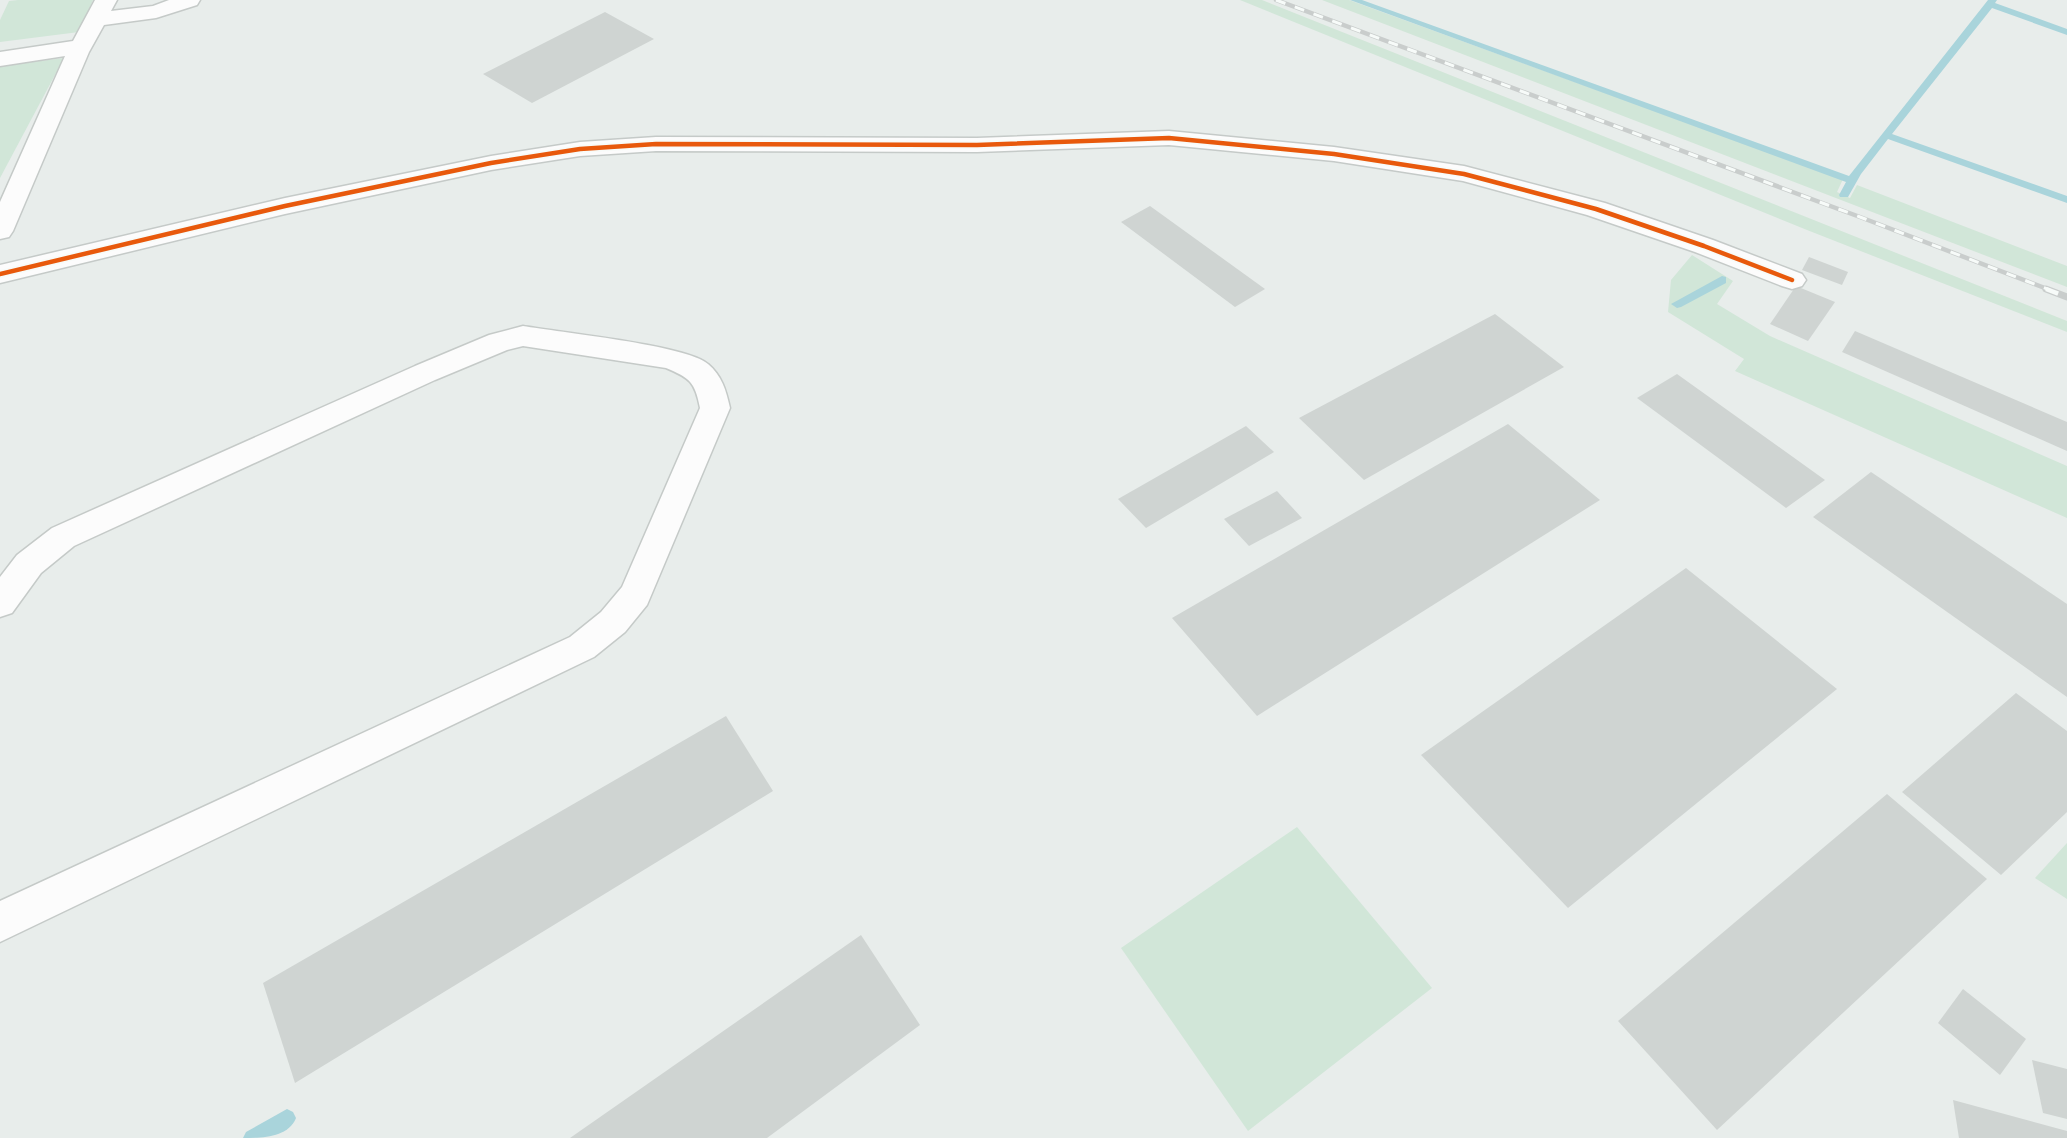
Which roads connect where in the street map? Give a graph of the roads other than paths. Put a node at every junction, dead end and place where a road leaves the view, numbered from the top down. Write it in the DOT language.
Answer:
graph roads {
  1 [pos="189,0"];
  2 [pos="101,9"];
  3 [pos="80,47"];
  4 [pos="0,59"];
  5 [pos="0,231"];
  6 [pos="0,274"];
  7 [pos="1792,280"];
  8 [pos="0,603"];
  9 [pos="0,922"];
  1 -- 2 [label="street"];
  2 -- 3 [label="street"];
  3 -- 4 [label="street"];
  3 -- 5 [label="street"];
  6 -- 7 [label="street"];
  8 -- 9 [label="street"];
}
